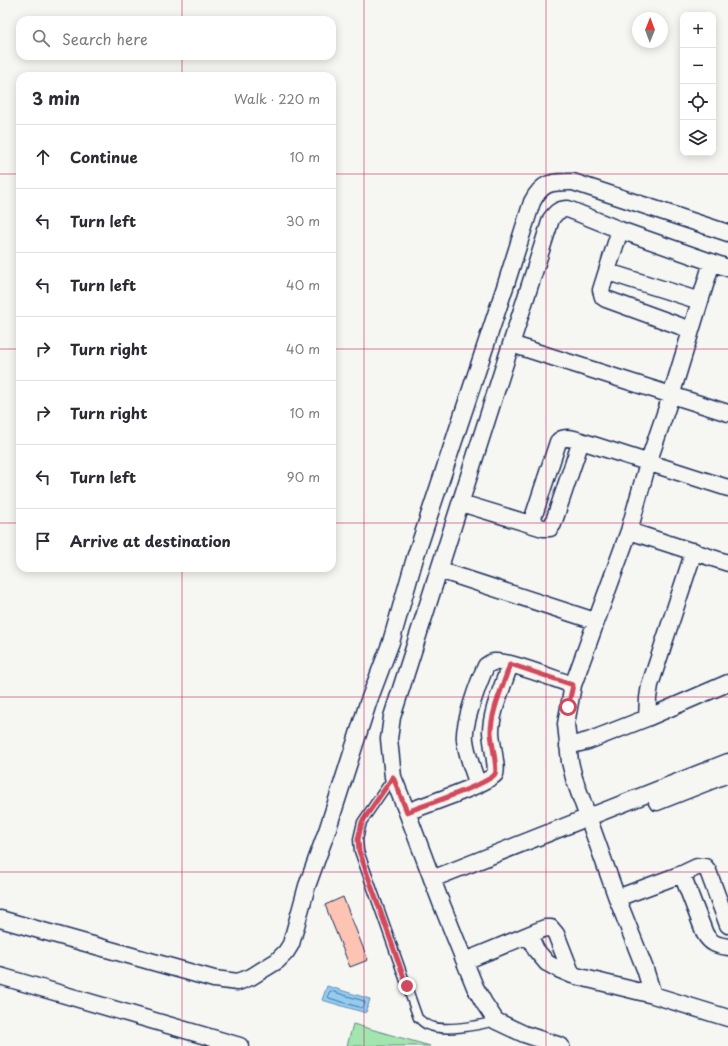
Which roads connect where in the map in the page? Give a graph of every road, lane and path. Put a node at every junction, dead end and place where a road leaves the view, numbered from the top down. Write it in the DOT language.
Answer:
graph roads {
  1 [pos="620,230"];
  2 [pos="728,233"];
  3 [pos="712,262"];
  4 [pos="728,268"];
  5 [pos="608,272"];
  6 [pos="700,301"];
  7 [pos="691,330"];
  8 [pos="511,344"];
  9 [pos="672,396"];
  10 [pos="728,413"];
  11 [pos="581,441"];
  12 [pos="648,463"];
  13 [pos="728,488"];
  14 [pos="461,503"];
  15 [pos="531,524"];
  16 [pos="630,531"];
  17 [pos="694,551"];
  18 [pos="728,563"];
  19 [pos="438,570"];
  20 [pos="596,621"];
  21 [pos="510,664"];
  22 [pos="728,683"];
  23 [pos="573,685"];
  24 [pos="647,718"];
  25 [pos="568,746"];
  26 [pos="728,762"];
  27 [pos="728,774"];
  28 [pos="393,777"];
  29 [pos="478,785"];
  30 [pos="407,812"];
  31 [pos="590,822"];
  32 [pos="682,874"];
  33 [pos="434,884"];
  34 [pos="617,898"];
  35 [pos="0,919"];
  36 [pos="728,925"];
  37 [pos="529,935"];
  38 [pos="728,947"];
  39 [pos="465,961"];
  40 [pos="572,975"];
  41 [pos="0,976"];
  42 [pos="653,995"];
  43 [pos="728,1018"];
  44 [pos="496,1021"];
  45 [pos="240,1046"];
  46 [pos="561,1046"];
  1 -- 3 [label="street"];
  1 -- 5 [label="street"];
  1 -- 8 [label="street"];
  2 -- 35 [label="street"];
  3 -- 4 [label="street"];
  3 -- 6 [label="street"];
  5 -- 6 [label="street"];
  5 -- 7 [label="street"];
  6 -- 7 [label="street"];
  7 -- 9 [label="street"];
  8 -- 9 [label="street"];
  8 -- 14 [label="street"];
  9 -- 10 [label="street"];
  9 -- 12 [label="street"];
  11 -- 12 [label="street"];
  11 -- 15 [label="street"];
  11 -- 15 [label="street"];
  12 -- 13 [label="street"];
  12 -- 16 [label="street"];
  14 -- 15 [label="street"];
  14 -- 19 [label="street"];
  16 -- 17 [label="street"];
  16 -- 20 [label="street"];
  17 -- 18 [label="street"];
  17 -- 24 [label="street"];
  19 -- 20 [label="street"];
  19 -- 28 [label="street"];
  20 -- 23 [label="street"];
  21 -- 23 [label="street"];
  21 -- 29 [label="street"];
  21 -- 29 [label="street"];
  22 -- 24 [label="street"];
  23 -- 25 [label="street"];
  24 -- 25 [label="street"];
  25 -- 31 [label="street"];
  26 -- 31 [label="street"];
  27 -- 31 [label="street"];
  28 -- 30 [label="street"];
  28 -- 44 [label="lane"];
  29 -- 30 [label="street"];
  30 -- 33 [label="street"];
  31 -- 33 [label="street"];
  31 -- 34 [label="street"];
  32 -- 34 [label="street"];
  32 -- 36 [label="street"];
  32 -- 38 [label="street"];
  33 -- 39 [label="street"];
  34 -- 42 [label="street"];
  37 -- 39 [label="street"];
  37 -- 40 [label="street"];
  37 -- 40 [label="street"];
  39 -- 44 [label="street"];
  40 -- 42 [label="street"];
  41 -- 45 [label="street"];
  42 -- 43 [label="street"];
  44 -- 46 [label="street"];
}
